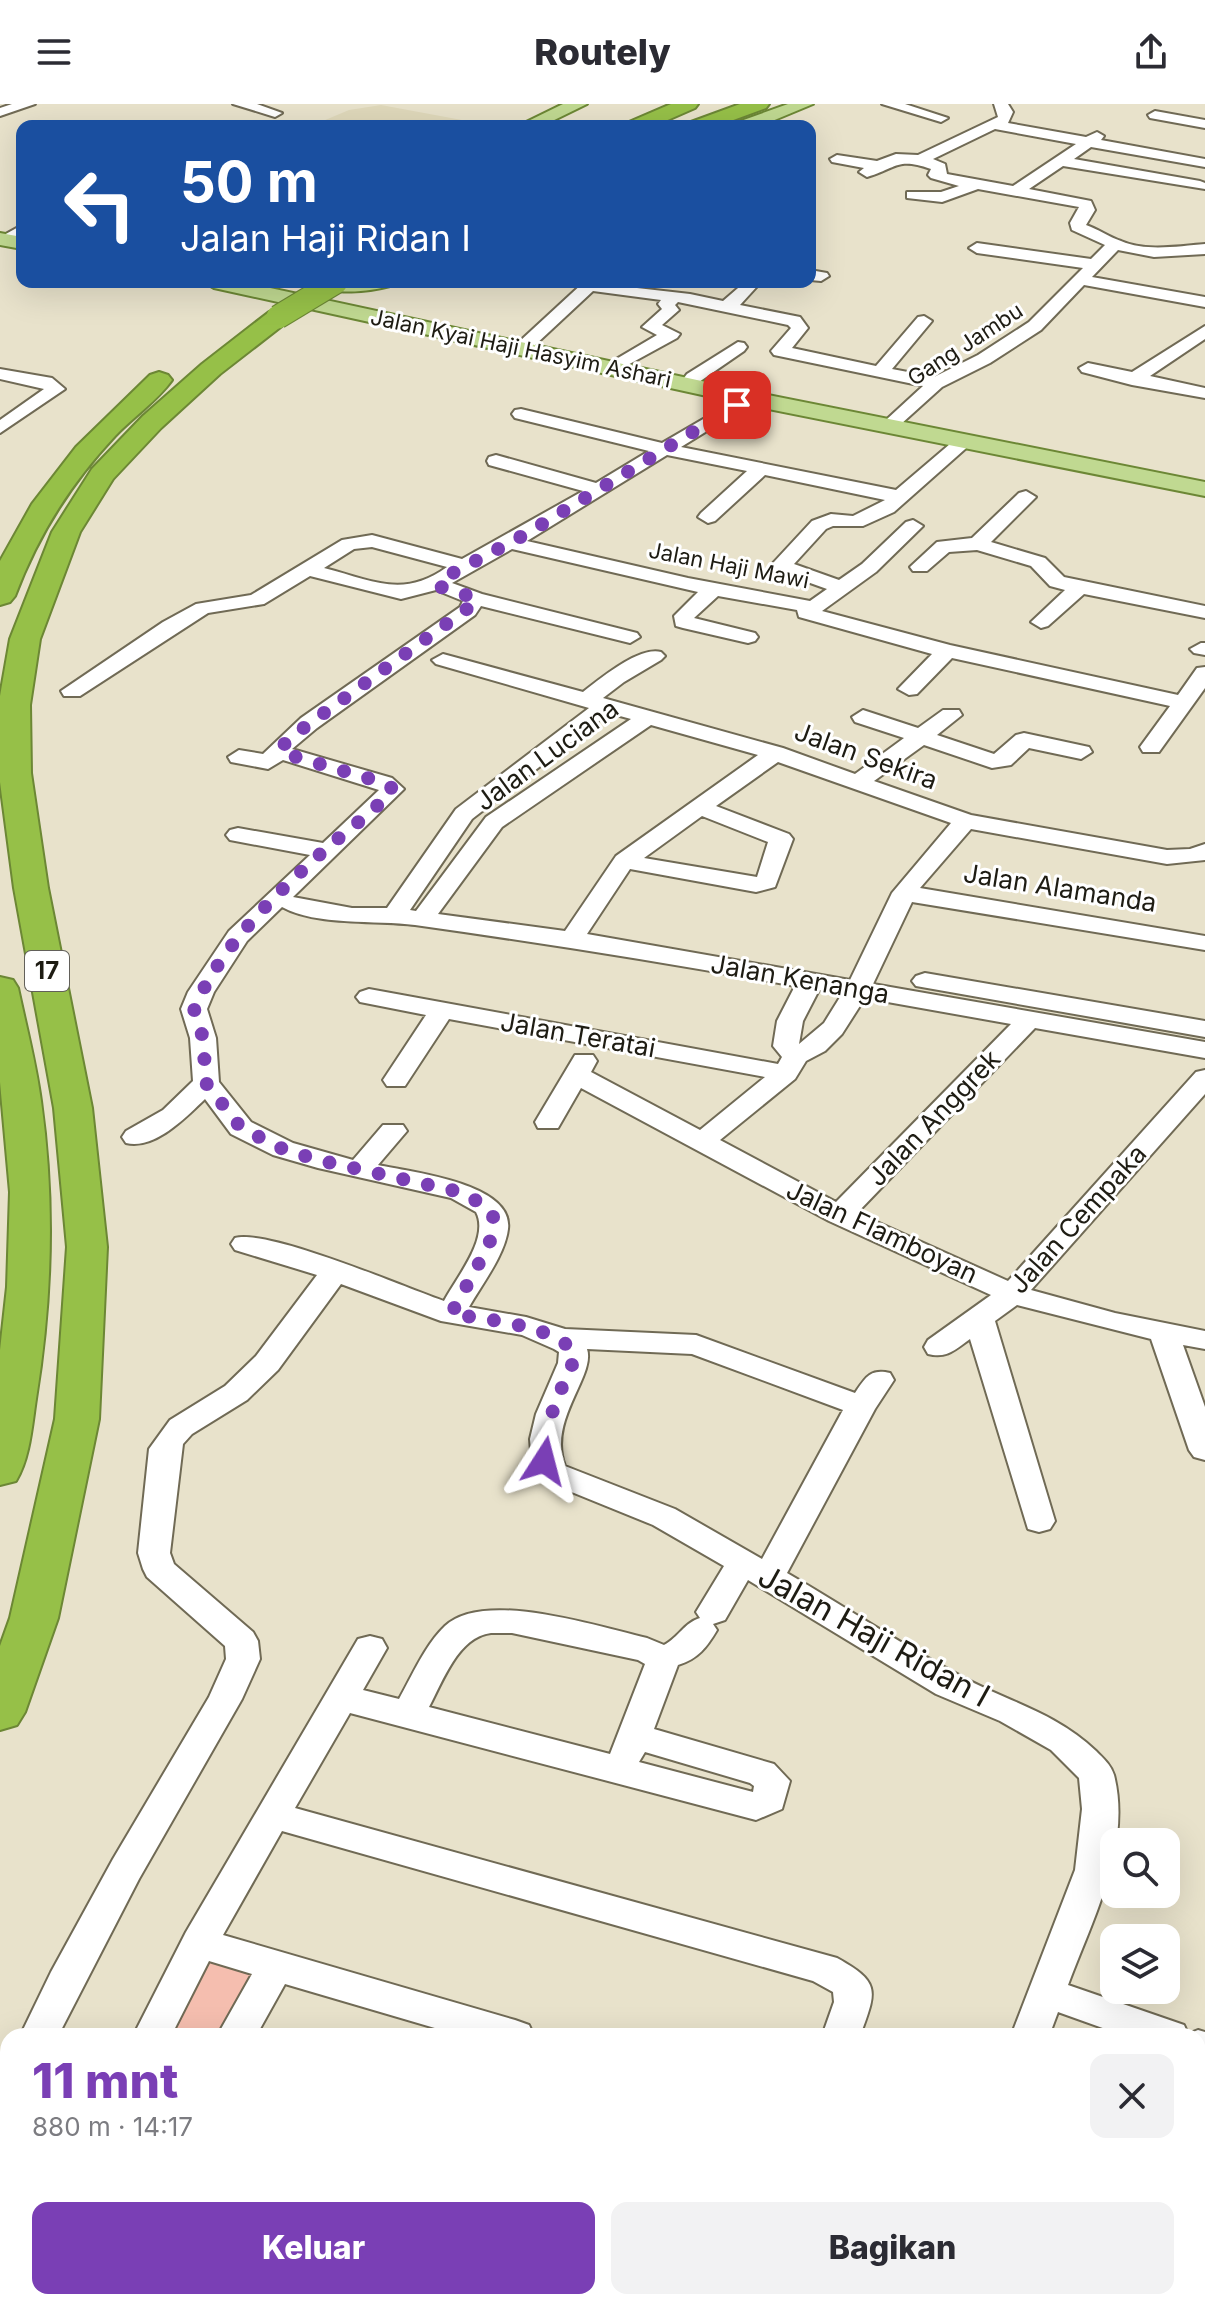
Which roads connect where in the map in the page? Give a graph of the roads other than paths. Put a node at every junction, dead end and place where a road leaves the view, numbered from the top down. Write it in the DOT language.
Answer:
graph roads {
  1 [pos="23,104"];
  2 [pos="240,104"];
  3 [pos="578,104"];
  4 [pos="651,104"];
  5 [pos="688,104"];
  6 [pos="722,104"];
  7 [pos="759,104"];
  8 [pos="804,104"];
  9 [pos="889,104"];
  10 [pos="1004,111"];
  11 [pos="0,112"];
  12 [pos="275,113"];
  13 [pos="1155,115"];
  14 [pos="941,118"];
  15 [pos="1057,119"];
  16 [pos="541,120"];
  17 [pos="630,120"];
  18 [pos="636,120"];
  19 [pos="685,120"];
  20 [pos="715,120"];
  21 [pos="760,120"];
  22 [pos="991,124"];
  23 [pos="1105,124"];
  24 [pos="1205,124"];
  25 [pos="1091,140"];
  26 [pos="837,159"];
  27 [pos="920,160"];
  28 [pos="1062,161"];
  29 [pos="1205,163"];
  30 [pos="975,185"];
  31 [pos="1200,186"];
  32 [pos="1015,192"];
  33 [pos="912,195"];
  34 [pos="1114,245"];
  35 [pos="977,248"];
  36 [pos="1205,249"];
  37 [pos="1096,265"];
  38 [pos="1083,280"];
  39 [pos="242,288"];
  40 [pos="276,288"];
  41 [pos="291,288"];
  42 [pos="322,288"];
  43 [pos="383,288"];
  44 [pos="588,288"];
  45 [pos="618,288"];
  46 [pos="748,288"];
  47 [pos="675,297"];
  48 [pos="1205,302"];
  49 [pos="368,307"];
  50 [pos="726,307"];
  51 [pos="264,314"];
  52 [pos="924,321"];
  53 [pos="1205,331"];
  54 [pos="529,341"];
  55 [pos="738,347"];
  56 [pos="624,362"];
  57 [pos="1088,368"];
  58 [pos="880,372"];
  59 [pos="0,374"];
  60 [pos="693,378"];
  61 [pos="1132,380"];
  62 [pos="936,383"];
  63 [pos="1205,393"];
  64 [pos="748,398"];
  65 [pos="521,414"];
  66 [pos="895,420"];
  67 [pos="4,423"];
  68 [pos="964,442"];
  69 [pos="664,449"];
  70 [pos="496,461"];
  71 [pos="759,470"];
  72 [pos="1205,480"];
  73 [pos="598,489"];
  74 [pos="1205,489"];
  75 [pos="901,497"];
  76 [pos="1026,497"];
  77 [pos="708,517"];
  78 [pos="913,526"];
  79 [pos="510,543"];
  80 [pos="978,544"];
  81 [pos="464,566"];
  82 [pos="920,567"];
  83 [pos="306,569"];
  84 [pos="437,584"];
  85 [pos="1081,586"];
  86 [pos="841,587"];
  87 [pos="713,589"];
  88 [pos="0,596"];
  89 [pos="475,598"];
  90 [pos="812,607"];
  91 [pos="1205,612"];
  92 [pos="1041,622"];
  93 [pos="630,637"];
  94 [pos="748,637"];
  95 [pos="947,651"];
  96 [pos="654,656"];
  97 [pos="443,660"];
  98 [pos="1205,673"];
  99 [pos="909,689"];
  100 [pos="72,691"];
  101 [pos="598,702"];
  102 [pos="1184,703"];
  103 [pos="951,715"];
  104 [pos="650,716"];
  105 [pos="863,717"];
  106 [pos="920,738"];
  107 [pos="1151,747"];
  108 [pos="280,751"];
  109 [pos="1081,752"];
  110 [pos="775,753"];
  111 [pos="239,757"];
  112 [pos="858,782"];
  113 [pos="699,807"];
  114 [pos="464,814"];
  115 [pos="966,821"];
  116 [pos="494,822"];
  117 [pos="238,835"];
  118 [pos="325,850"];
  119 [pos="1205,851"];
  120 [pos="624,861"];
  121 [pos="904,893"];
  122 [pos="292,904"];
  123 [pos="394,915"];
  124 [pos="422,919"];
  125 [pos="572,939"];
  126 [pos="1205,943"];
  127 [pos="811,980"];
  128 [pos="864,980"];
  129 [pos="0,988"];
  130 [pos="369,997"];
  131 [pos="442,1011"];
  132 [pos="1027,1019"];
  133 [pos="1205,1029"];
  134 [pos="597,1039"];
  135 [pos="1205,1050"];
  136 [pos="791,1065"];
  137 [pos="577,1075"];
  138 [pos="1205,1078"];
  139 [pos="396,1080"];
  140 [pos="206,1083"];
  141 [pos="548,1122"];
  142 [pos="393,1131"];
  143 [pos="136,1137"];
  144 [pos="700,1143"];
  145 [pos="360,1169"];
  146 [pos="839,1215"];
  147 [pos="245,1244"];
  148 [pos="335,1271"];
  149 [pos="1012,1294"];
  150 [pos="451,1314"];
  151 [pos="979,1318"];
  152 [pos="1163,1332"];
  153 [pos="557,1338"];
  154 [pos="1205,1340"];
  155 [pos="939,1347"];
  156 [pos="1203,1435"];
  157 [pos="0,1470"];
  158 [pos="1039,1521"];
  159 [pos="755,1569"];
  160 [pos="370,1648"];
  161 [pos="660,1658"];
  162 [pos="341,1700"];
  163 [pos="0,1712"];
  164 [pos="408,1714"];
  165 [pos="634,1736"];
  166 [pos="620,1769"];
  167 [pos="272,1815"];
  168 [pos="199,1943"];
  169 [pos="276,1966"];
  170 [pos="1047,1993"];
  171 [pos="43,2028"];
  172 [pos="156,2028"];
  173 [pos="241,2028"];
  174 [pos="488,2028"];
  175 [pos="843,2028"];
  176 [pos="1033,2028"];
  177 [pos="1147,2028"];
  1 -- 11 [label="street"];
  2 -- 12 [label="street"];
  3 -- 16 [label="main road"];
  4 -- 17 [label="highway"];
  5 -- 18 [label="highway"];
  6 -- 19 [label="highway"];
  7 -- 20 [label="highway"];
  8 -- 21 [label="main road"];
  9 -- 14 [label="street"];
  10 -- 15 [label="street"];
  10 -- 22 [label="street"];
  13 -- 24 [label="street"];
  22 -- 25 [label="street"];
  22 -- 27 [label="street"];
  23 -- 25 [label="street"];
  25 -- 28 [label="street"];
  25 -- 29 [label="street"];
  26 -- 27 [label="street"];
  27 -- 30 [label="street"];
  28 -- 31 [label="street"];
  28 -- 32 [label="street"];
  30 -- 32 [label="street"];
  30 -- 33 [label="street"];
  32 -- 34 [label="street"];
  34 -- 36 [label="street"];
  34 -- 37 [label="street, Gang Jambu"];
  35 -- 37 [label="street"];
  37 -- 38 [label="street, Gang Jambu"];
  38 -- 48 [label="street"];
  38 -- 62 [label="street, Gang Jambu"];
  39 -- 64 [label="main road, Jalan Kyai Haji Hasyim Ashari"];
  40 -- 49 [label="main road, Jalan Kyai Haji Hasyim Ashari"];
  41 -- 51 [label="highway, 17"];
  42 -- 51 [label="highway, 17, bridge"];
  43 -- 49 [label="main road"];
  44 -- 54 [label="street"];
  45 -- 47 [label="street"];
  46 -- 50 [label="street"];
  47 -- 50 [label="street"];
  47 -- 56 [label="street"];
  49 -- 54 [label="main road, Jalan Kyai Haji Hasyim Ashari"];
  50 -- 58 [label="street"];
  51 -- 88 [label="highway, 17"];
  51 -- 163 [label="highway, 17"];
  52 -- 58 [label="street"];
  53 -- 61 [label="street"];
  54 -- 56 [label="main road, Jalan Kyai Haji Hasyim Ashari"];
  55 -- 60 [label="street"];
  56 -- 60 [label="main road, Jalan Kyai Haji Hasyim Ashari"];
  57 -- 61 [label="street"];
  58 -- 62 [label="street"];
  59 -- 67 [label="street"];
  60 -- 66 [label="main road, Jalan Kyai Haji Hasyim Ashari"];
  61 -- 63 [label="street"];
  62 -- 66 [label="street, Gang Jambu"];
  64 -- 68 [label="main road, Jalan Kyai Haji Hasyim Ashari"];
  64 -- 69 [label="street"];
  65 -- 69 [label="street"];
  66 -- 72 [label="main road, Jalan Kyai Haji Hasyim Ashari"];
  68 -- 74 [label="main road, Jalan Kyai Haji Hasyim Ashari"];
  68 -- 75 [label="street"];
  69 -- 71 [label="street"];
  69 -- 73 [label="street"];
  70 -- 73 [label="street"];
  71 -- 75 [label="street"];
  71 -- 77 [label="street"];
  73 -- 79 [label="street"];
  75 -- 86 [label="street"];
  76 -- 80 [label="street"];
  78 -- 86 [label="street, Jalan Haji Mawi"];
  79 -- 81 [label="street"];
  79 -- 87 [label="street, Jalan Haji Mawi"];
  80 -- 82 [label="street"];
  80 -- 85 [label="street"];
  81 -- 83 [label="street"];
  81 -- 84 [label="street"];
  83 -- 84 [label="street"];
  83 -- 100 [label="street"];
  84 -- 89 [label="street"];
  85 -- 91 [label="street"];
  85 -- 92 [label="street"];
  86 -- 90 [label="street, Jalan Haji Mawi"];
  87 -- 90 [label="street, Jalan Haji Mawi"];
  87 -- 94 [label="street"];
  89 -- 93 [label="street"];
  89 -- 108 [label="street"];
  90 -- 95 [label="street"];
  95 -- 99 [label="street"];
  95 -- 102 [label="street"];
  96 -- 101 [label="street"];
  97 -- 101 [label="street, Jalan Sekira"];
  98 -- 102 [label="street"];
  101 -- 104 [label="street, Jalan Sekira"];
  101 -- 114 [label="street, Jalan Luciana"];
  102 -- 107 [label="street"];
  103 -- 106 [label="street"];
  104 -- 110 [label="street, Jalan Sekira"];
  104 -- 116 [label="street, Jalan Luciana"];
  105 -- 106 [label="street"];
  106 -- 109 [label="street"];
  106 -- 112 [label="street"];
  108 -- 111 [label="street"];
  108 -- 118 [label="street"];
  110 -- 112 [label="street, Jalan Sekira"];
  110 -- 113 [label="street"];
  112 -- 115 [label="street, Jalan Sekira"];
  113 -- 120 [label="street"];
  113 -- 120 [label="street"];
  114 -- 116 [label="street"];
  114 -- 123 [label="street, Jalan Luciana"];
  115 -- 119 [label="street, Jalan Sekira"];
  115 -- 121 [label="street"];
  116 -- 124 [label="street, Jalan Luciana"];
  117 -- 118 [label="street"];
  118 -- 140 [label="street"];
  120 -- 125 [label="street"];
  121 -- 126 [label="street, Jalan Alamanda"];
  121 -- 128 [label="street"];
  122 -- 123 [label="street, Jalan Kenanga"];
  123 -- 124 [label="street, Jalan Kenanga"];
  124 -- 125 [label="street, Jalan Kenanga"];
  125 -- 127 [label="street, Jalan Kenanga"];
  127 -- 128 [label="street, Jalan Kenanga"];
  127 -- 136 [label="street"];
  128 -- 132 [label="street, Jalan Kenanga"];
  128 -- 133 [label="street"];
  128 -- 136 [label="street"];
  129 -- 157 [label="highway, 17"];
  130 -- 131 [label="street, Jalan Teratai"];
  131 -- 134 [label="street, Jalan Teratai"];
  131 -- 139 [label="street"];
  132 -- 135 [label="street, Jalan Kenanga"];
  132 -- 146 [label="street, Jalan Anggrek"];
  134 -- 136 [label="street, Jalan Teratai"];
  134 -- 137 [label="street"];
  136 -- 144 [label="street"];
  137 -- 141 [label="street"];
  137 -- 144 [label="street, Jalan Flamboyan"];
  138 -- 149 [label="street, Jalan Cempaka"];
  140 -- 143 [label="street"];
  140 -- 145 [label="street"];
  142 -- 145 [label="street"];
  144 -- 146 [label="street, Jalan Flamboyan"];
  145 -- 150 [label="street"];
  146 -- 149 [label="street, Jalan Flamboyan"];
  147 -- 148 [label="street"];
  148 -- 150 [label="street"];
  148 -- 171 [label="street"];
  149 -- 151 [label="street, Jalan Cempaka"];
  149 -- 152 [label="street, Jalan Flamboyan"];
  150 -- 153 [label="street"];
  151 -- 155 [label="street, Jalan Cempaka"];
  151 -- 158 [label="street"];
  152 -- 154 [label="street, Jalan Flamboyan"];
  152 -- 156 [label="street"];
  153 -- 159 [label="street, Jalan Haji Ridan I"];
  153 -- 159 [label="street"];
  159 -- 161 [label="street"];
  159 -- 170 [label="street, Jalan Haji Ridan I"];
  160 -- 162 [label="street"];
  161 -- 164 [label="street"];
  161 -- 165 [label="street"];
  162 -- 164 [label="street"];
  162 -- 167 [label="street"];
  164 -- 166 [label="street"];
  165 -- 166 [label="street"];
  165 -- 166 [label="street"];
  167 -- 168 [label="street"];
  167 -- 175 [label="street"];
  168 -- 169 [label="street"];
  168 -- 172 [label="street"];
  169 -- 173 [label="street"];
  169 -- 174 [label="street"];
  170 -- 176 [label="street, Jalan Haji Ridan I"];
  170 -- 177 [label="street"];
}
